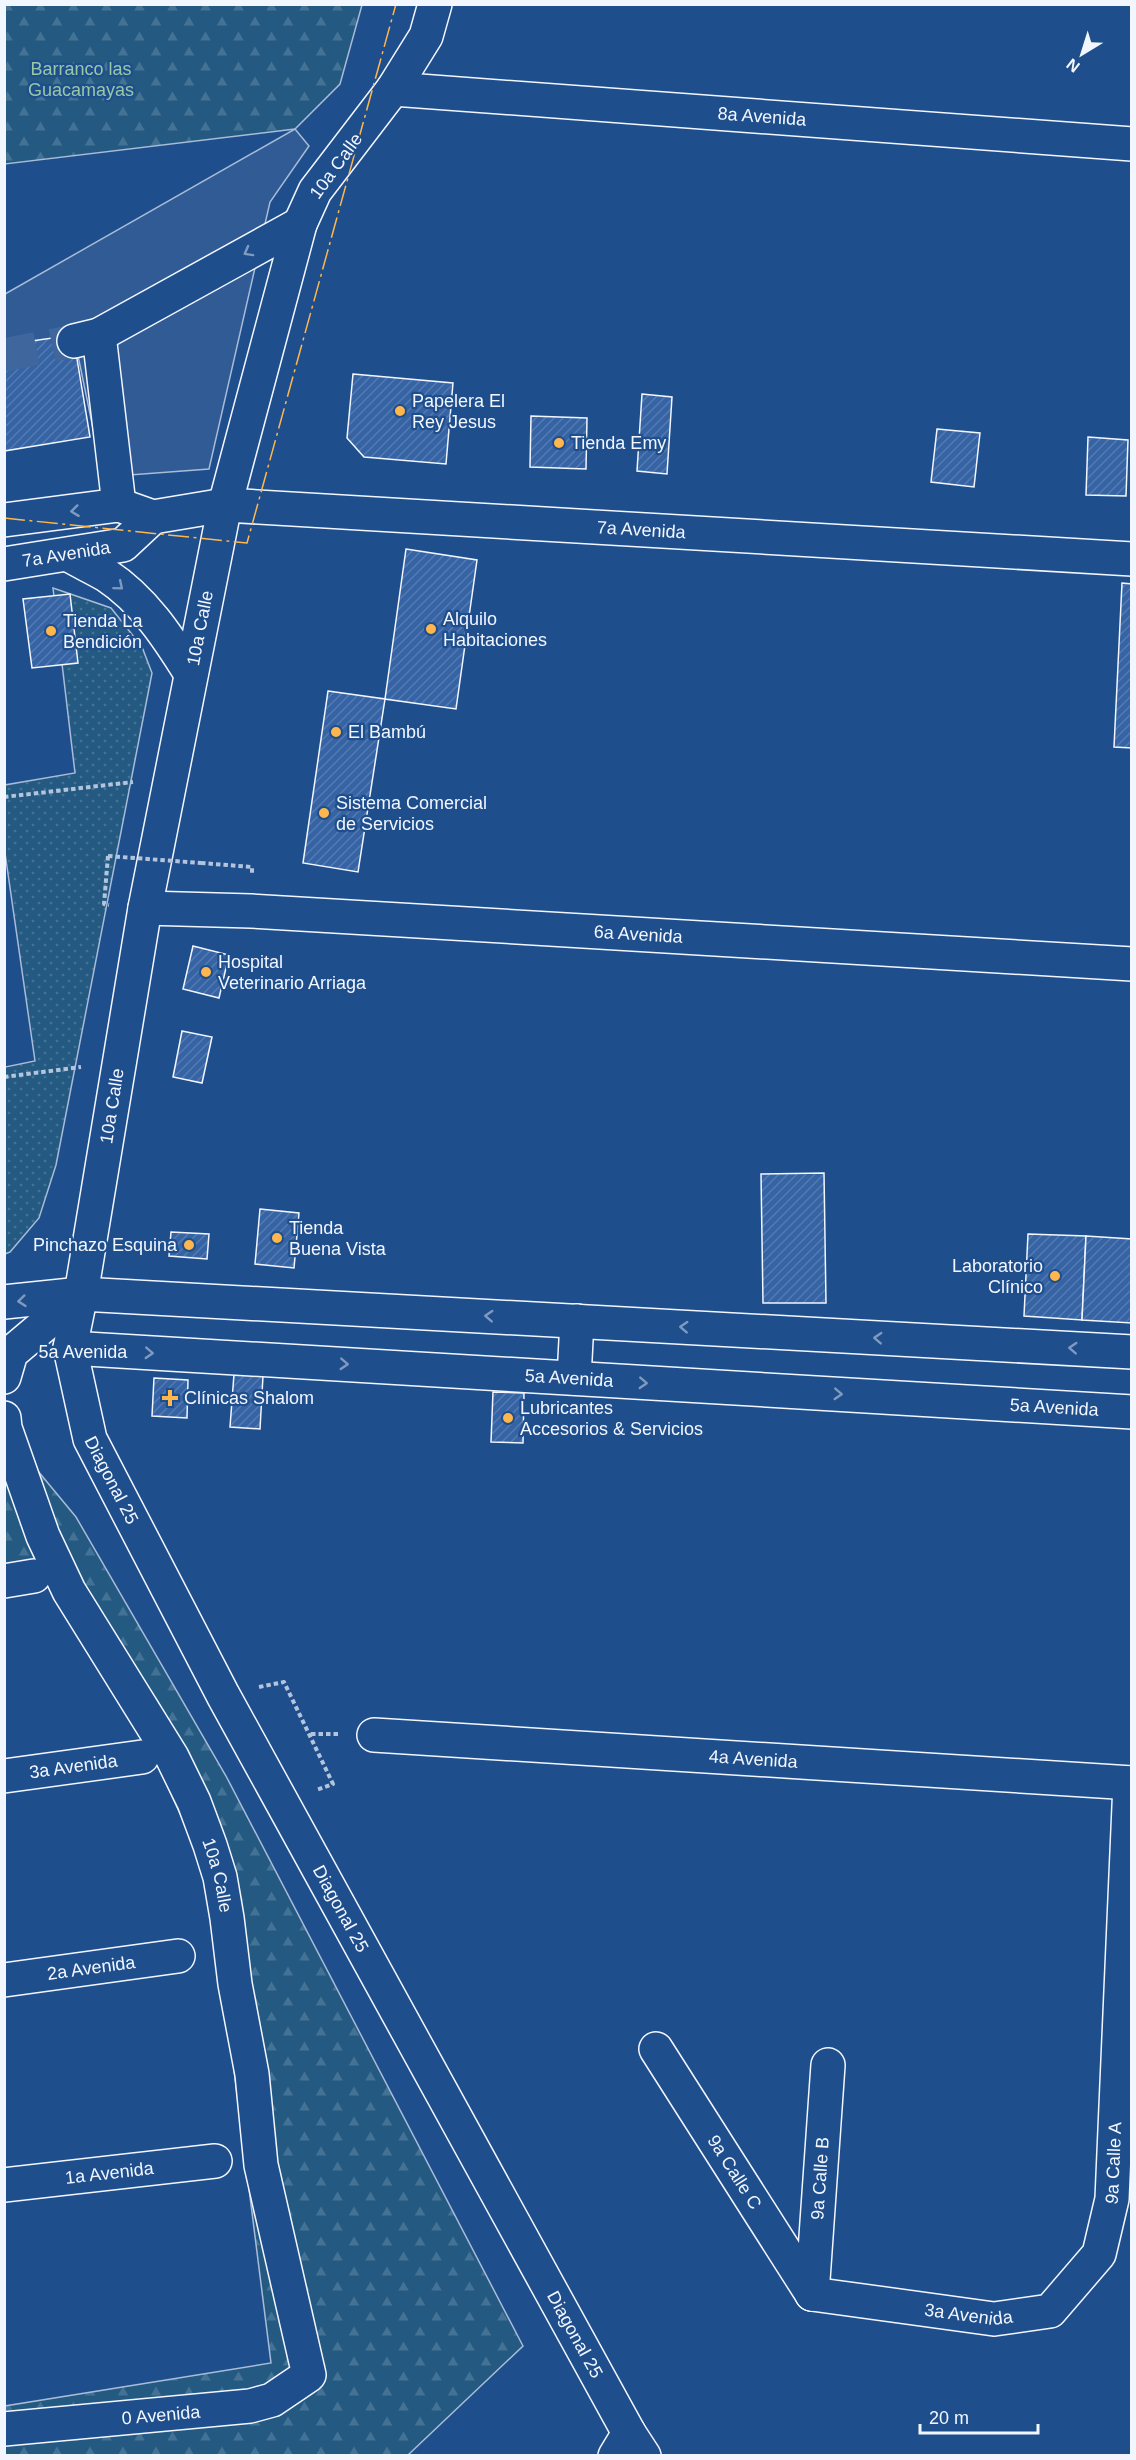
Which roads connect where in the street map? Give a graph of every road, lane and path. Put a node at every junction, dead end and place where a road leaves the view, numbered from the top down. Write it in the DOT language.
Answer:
graph roads {
  1 [pos="435,4"];
  2 [pos="393,89"];
  3 [pos="1131,144"];
  4 [pos="300,224"];
  5 [pos="119,505"];
  6 [pos="225,506"];
  7 [pos="153,517"];
  8 [pos="4,520"];
  9 [pos="69,555"];
  10 [pos="1131,559"];
  11 [pos="4,564"];
  12 [pos="190,674"];
  13 [pos="109,785"];
  14 [pos="4,797"];
  15 [pos="252,867"];
  16 [pos="104,904"];
  17 [pos="145,908"];
  18 [pos="1131,964"];
  19 [pos="118,1063"];
  20 [pos="4,1077"];
  21 [pos="81,1294"];
  22 [pos="4,1302"];
  23 [pos="577,1321"];
  24 [pos="70,1348"];
  25 [pos="1131,1352"];
  26 [pos="7,1361"];
  27 [pos="574,1378"];
  28 [pos="1131,1412"];
  29 [pos="4,1418"];
  30 [pos="295,1703"];
  31 [pos="374,1734"];
  32 [pos="142,1757"];
  33 [pos="327,1768"];
  34 [pos="4,1776"];
  35 [pos="1131,1783"];
  36 [pos="178,1956"];
  37 [pos="4,1980"];
  38 [pos="656,2049"];
  39 [pos="828,2065"];
  40 [pos="215,2161"];
  41 [pos="4,2185"];
  42 [pos="1099,2254"];
  43 [pos="812,2294"];
  44 [pos="309,2375"];
  45 [pos="4,2429"];
  46 [pos="629,2448"];
  1 -- 2 [label="street, 10a Calle"];
  2 -- 3 [label="street, 8a Avenida"];
  2 -- 4 [label="street, 10a Calle"];
  4 -- 5 [label="street, one-way"];
  4 -- 6 [label="street, 10a Calle"];
  5 -- 7 [label="street, 7a Avenida"];
  5 -- 8 [label="street, 7a Avenida, one-way"];
  6 -- 7 [label="street, 7a Avenida"];
  6 -- 10 [label="street, 7a Avenida"];
  6 -- 12 [label="street, 10a Calle"];
  7 -- 9 [label="street, 7a Avenida"];
  9 -- 11 [label="street, 7a Avenida"];
  9 -- 12 [label="street, one-way"];
  12 -- 17 [label="street, 10a Calle"];
  13 -- 14 [label="path"];
  15 -- 16 [label="path, bridge"];
  17 -- 18 [label="street, 6a Avenida"];
  17 -- 19 [label="street, 10a Calle"];
  19 -- 20 [label="path"];
  19 -- 21 [label="street, 10a Calle"];
  21 -- 22 [label="street, one-way"];
  23 -- 21 [label="street, one-way"];
  21 -- 24 [label="street, 10a Calle"];
  21 -- 26 [label="street"];
  25 -- 23 [label="street, one-way"];
  23 -- 27 [label="street"];
  24 -- 26 [label="street, 5a Avenida"];
  24 -- 27 [label="street, 5a Avenida, one-way"];
  24 -- 46 [label="street, Diagonal 25"];
  27 -- 28 [label="street, 5a Avenida, one-way"];
  29 -- 44 [label="street, 10a Calle"];
  30 -- 33 [label="path"];
  31 -- 35 [label="street, 4a Avenida"];
  32 -- 34 [label="street, 3a Avenida"];
  35 -- 42 [label="street, 9a Calle A"];
  36 -- 37 [label="street, 2a Avenida"];
  38 -- 43 [label="street, 9a Calle C"];
  39 -- 43 [label="street, 9a Calle B"];
  40 -- 41 [label="street, 1a Avenida"];
  42 -- 43 [label="street, 3a Avenida"];
  44 -- 45 [label="street, 0 Avenida"];
}
